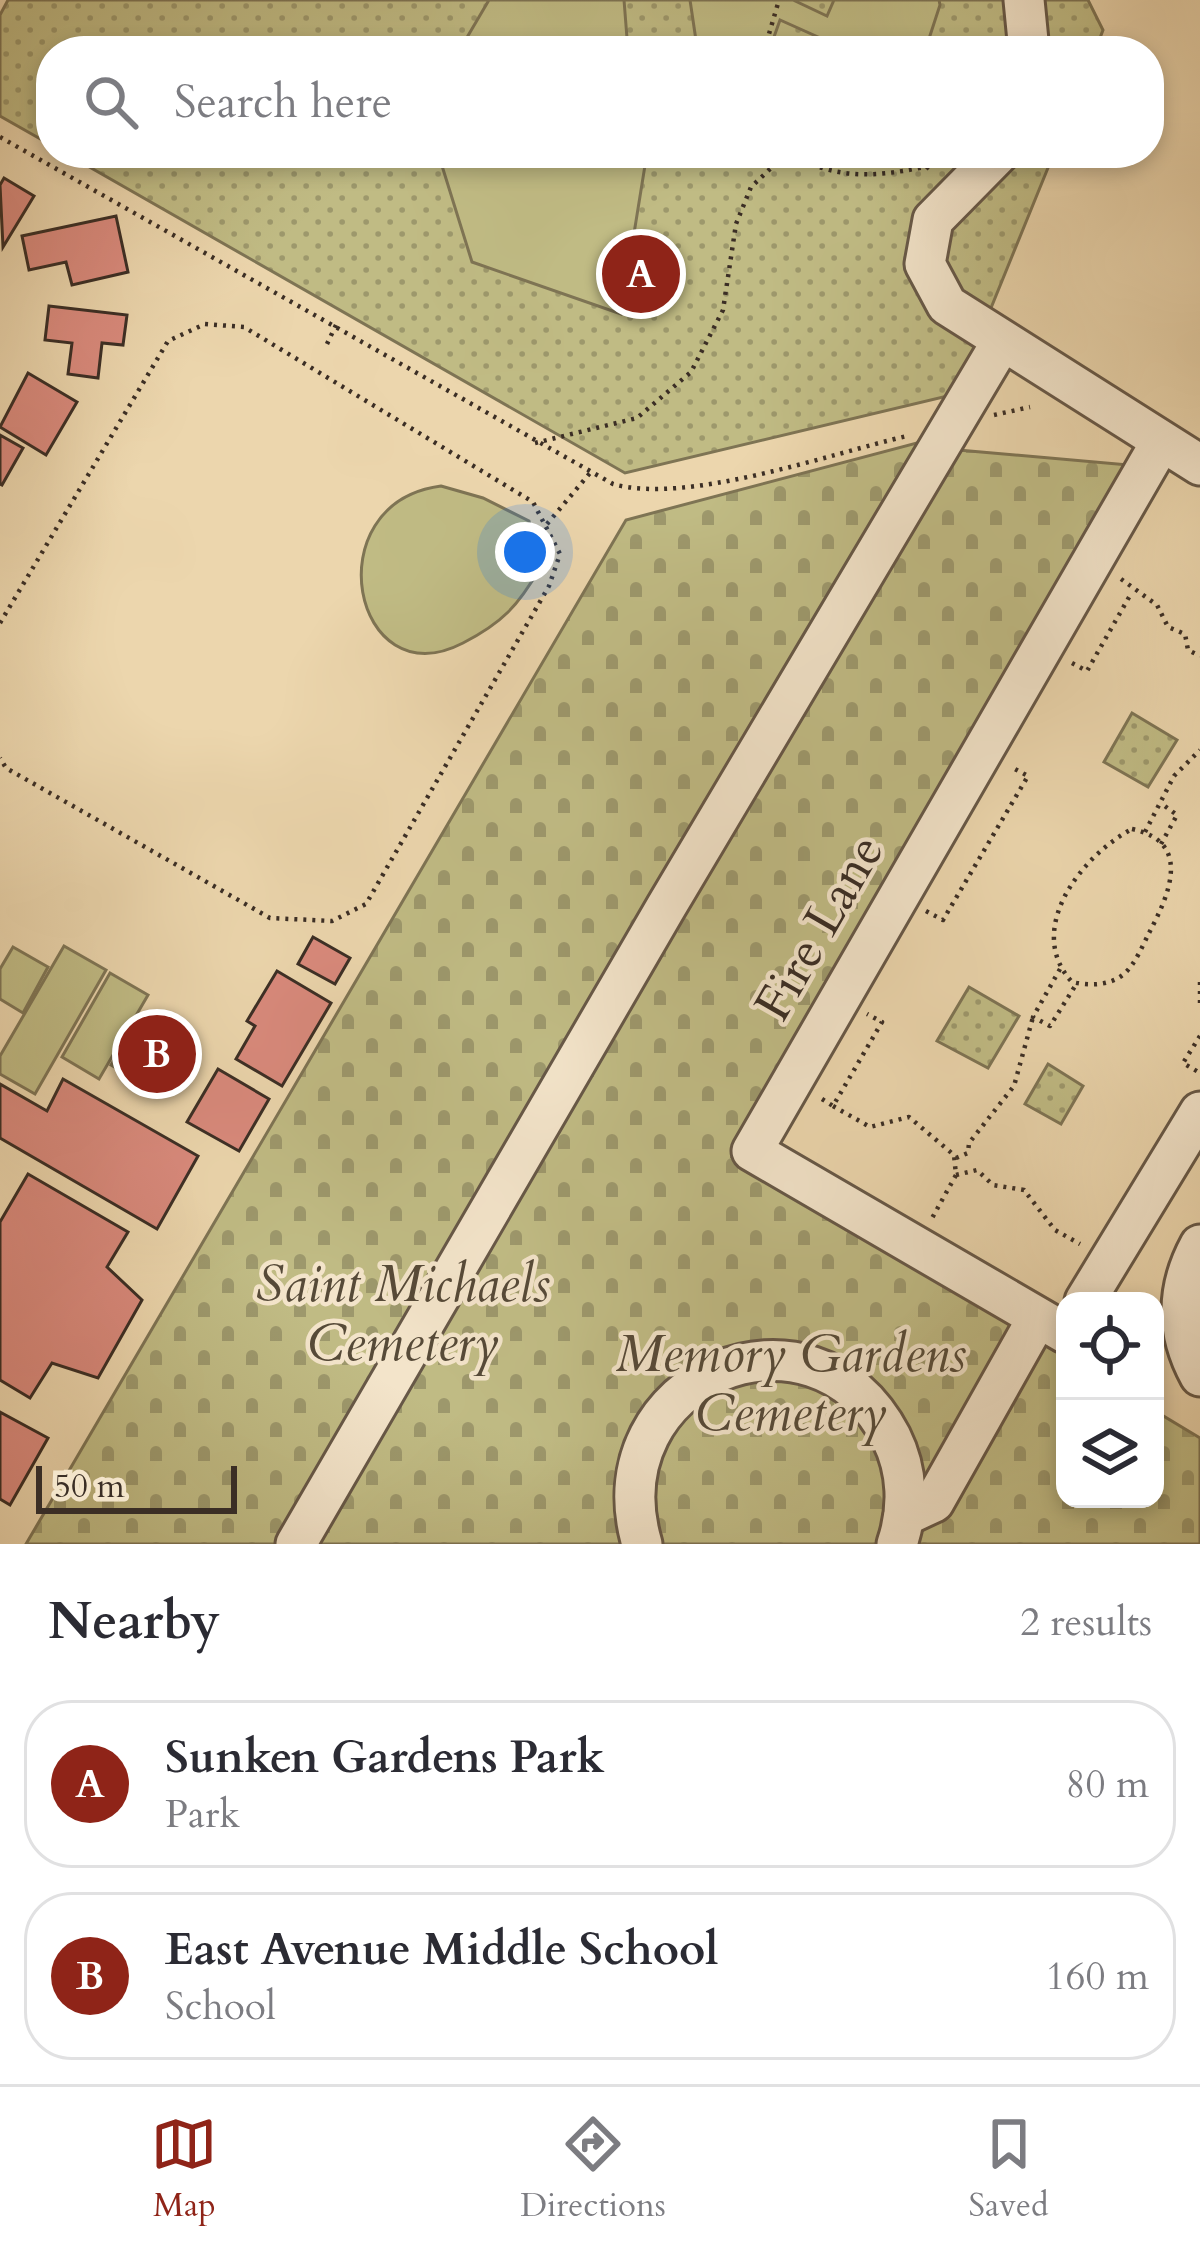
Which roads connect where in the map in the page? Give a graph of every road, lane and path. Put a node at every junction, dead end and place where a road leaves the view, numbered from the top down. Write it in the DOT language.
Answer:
graph roads {
  1 [pos="779,0"];
  2 [pos="1024,0"];
  3 [pos="768,36"];
  4 [pos="1028,36"];
  5 [pos="0,137"];
  6 [pos="36,157"];
  7 [pos="55,168"];
  8 [pos="771,168"];
  9 [pos="814,168"];
  10 [pos="918,168"];
  11 [pos="984,168"];
  12 [pos="336,325"];
  13 [pos="1001,343"];
  14 [pos="327,344"];
  15 [pos="1030,407"];
  16 [pos="950,426"];
  17 [pos="1161,442"];
  18 [pos="535,443"];
  19 [pos="1200,465"];
  20 [pos="590,473"];
  21 [pos="545,526"];
  22 [pos="1114,575"];
  23 [pos="1132,592"];
  24 [pos="0,623"];
  25 [pos="1200,656"];
  26 [pos="1064,665"];
  27 [pos="1200,750"];
  28 [pos="0,758"];
  29 [pos="1006,762"];
  30 [pos="1162,803"];
  31 [pos="1144,832"];
  32 [pos="1161,844"];
  33 [pos="917,916"];
  34 [pos="1061,968"];
  35 [pos="1200,982"];
  36 [pos="1077,983"];
  37 [pos="1200,1004"];
  38 [pos="863,1009"];
  39 [pos="1033,1017"];
  40 [pos="1200,1036"];
  41 [pos="1200,1073"];
  42 [pos="813,1096"];
  43 [pos="833,1106"];
  44 [pos="1200,1112"];
  45 [pos="968,1153"];
  46 [pos="954,1159"];
  47 [pos="977,1170"];
  48 [pos="956,1174"];
  49 [pos="922,1237"];
  50 [pos="1081,1245"];
  51 [pos="1200,1245"];
  52 [pos="1090,1292"];
  53 [pos="1051,1326"];
  54 [pos="1200,1376"];
  55 [pos="900,1530"];
  56 [pos="296,1544"];
  57 [pos="642,1544"];
  1 -- 3 [label="path"];
  2 -- 4 [label="street"];
  5 -- 6 [label="path"];
  7 -- 12 [label="path"];
  8 -- 18 [label="path"];
  9 -- 10 [label="path"];
  11 -- 13 [label="street"];
  12 -- 14 [label="path"];
  12 -- 18 [label="path"];
  13 -- 16 [label="street"];
  13 -- 17 [label="street"];
  15 -- 16 [label="path"];
  16 -- 20 [label="path"];
  16 -- 56 [label="street"];
  17 -- 19 [label="street"];
  17 -- 53 [label="street, Fire Lane"];
  18 -- 20 [label="path"];
  20 -- 21 [label="path"];
  21 -- 24 [label="path"];
  21 -- 28 [label="path"];
  22 -- 23 [label="path"];
  23 -- 25 [label="path"];
  23 -- 26 [label="path"];
  27 -- 30 [label="path"];
  29 -- 33 [label="path"];
  30 -- 31 [label="path"];
  30 -- 32 [label="path"];
  31 -- 32 [label="path"];
  31 -- 34 [label="path"];
  32 -- 36 [label="path"];
  34 -- 36 [label="path"];
  34 -- 39 [label="path"];
  35 -- 37 [label="path"];
  36 -- 39 [label="path"];
  38 -- 43 [label="path"];
  39 -- 45 [label="path"];
  40 -- 41 [label="path"];
  42 -- 43 [label="path"];
  43 -- 46 [label="path"];
  44 -- 52 [label="street"];
  45 -- 46 [label="path"];
  45 -- 47 [label="path"];
  46 -- 48 [label="path"];
  47 -- 48 [label="path"];
  47 -- 50 [label="path"];
  48 -- 49 [label="path"];
  51 -- 54 [label="street"];
  53 -- 55 [label="street"];
  55 -- 57 [label="street"];
}
